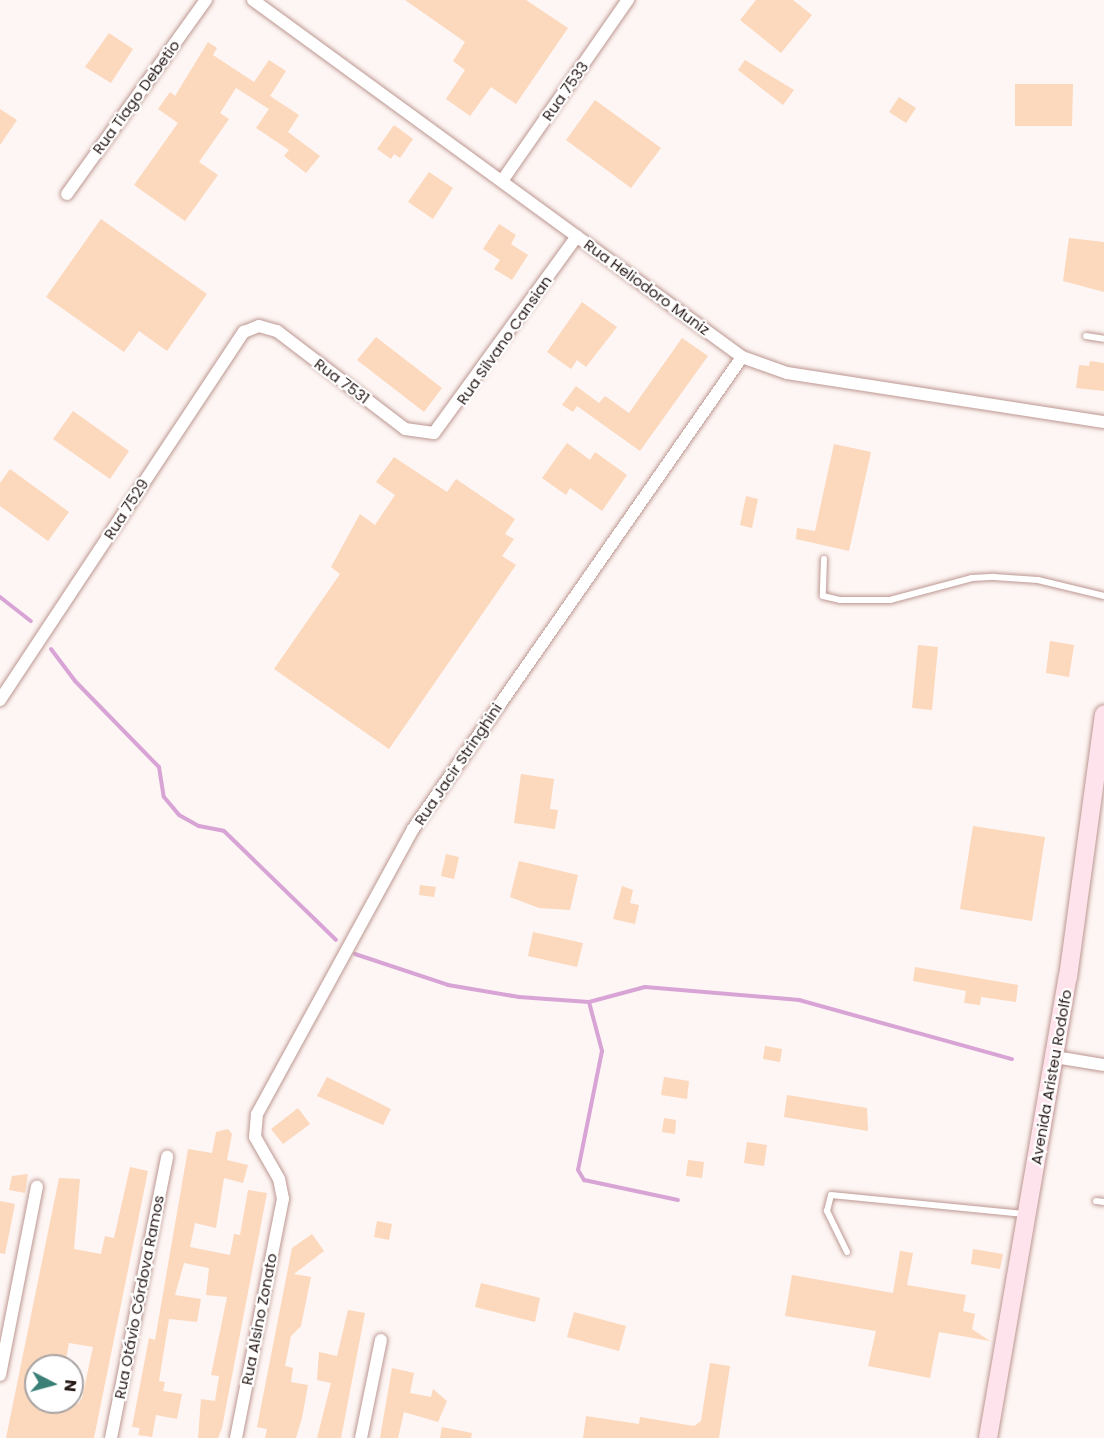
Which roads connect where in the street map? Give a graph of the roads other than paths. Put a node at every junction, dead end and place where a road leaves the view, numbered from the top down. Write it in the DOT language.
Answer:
graph roads {
  1 [pos="206,0"];
  2 [pos="253,0"];
  3 [pos="628,0"];
  4 [pos="502,181"];
  5 [pos="67,194"];
  6 [pos="577,236"];
  7 [pos="259,326"];
  8 [pos="1086,336"];
  9 [pos="1104,339"];
  10 [pos="742,357"];
  11 [pos="1104,422"];
  12 [pos="425,436"];
  13 [pos="824,559"];
  14 [pos="1104,596"];
  15 [pos="0,700"];
  16 [pos="1104,714"];
  17 [pos="1055,1057"];
  18 [pos="1104,1065"];
  19 [pos="167,1157"];
  20 [pos="38,1187"];
  21 [pos="283,1199"];
  22 [pos="1095,1201"];
  23 [pos="1104,1202"];
  24 [pos="1027,1214"];
  25 [pos="847,1252"];
  26 [pos="381,1340"];
  27 [pos="0,1375"];
  28 [pos="111,1438"];
  29 [pos="236,1438"];
  30 [pos="361,1438"];
  31 [pos="988,1438"];
  1 -- 5 [label="street, Rua Tiago Debetio"];
  2 -- 4 [label="street, Rua Heliodoro Muniz"];
  3 -- 4 [label="street, Rua 7533"];
  4 -- 6 [label="street, Rua Heliodoro Muniz"];
  6 -- 10 [label="street, Rua Heliodoro Muniz"];
  6 -- 12 [label="street, Rua Silvano Cansian"];
  7 -- 12 [label="street, Rua 7531"];
  7 -- 15 [label="street, Rua 7529"];
  8 -- 9 [label="lane"];
  10 -- 11 [label="street, Rua Heliodoro Muniz"];
  10 -- 21 [label="street, Rua Jacir Stringhini"];
  13 -- 14 [label="lane"];
  16 -- 17 [label="street, Avenida Aristeu Rodolfo"];
  17 -- 18 [label="street"];
  17 -- 24 [label="street, Avenida Aristeu Rodolfo"];
  19 -- 28 [label="street, Rua Otávio Córdova Ramos"];
  20 -- 27 [label="street"];
  21 -- 29 [label="street, Rua Alsino Zonato"];
  22 -- 23 [label="lane"];
  24 -- 25 [label="lane"];
  24 -- 31 [label="street, Avenida Aristeu Rodolfo"];
  26 -- 30 [label="street"];
}
